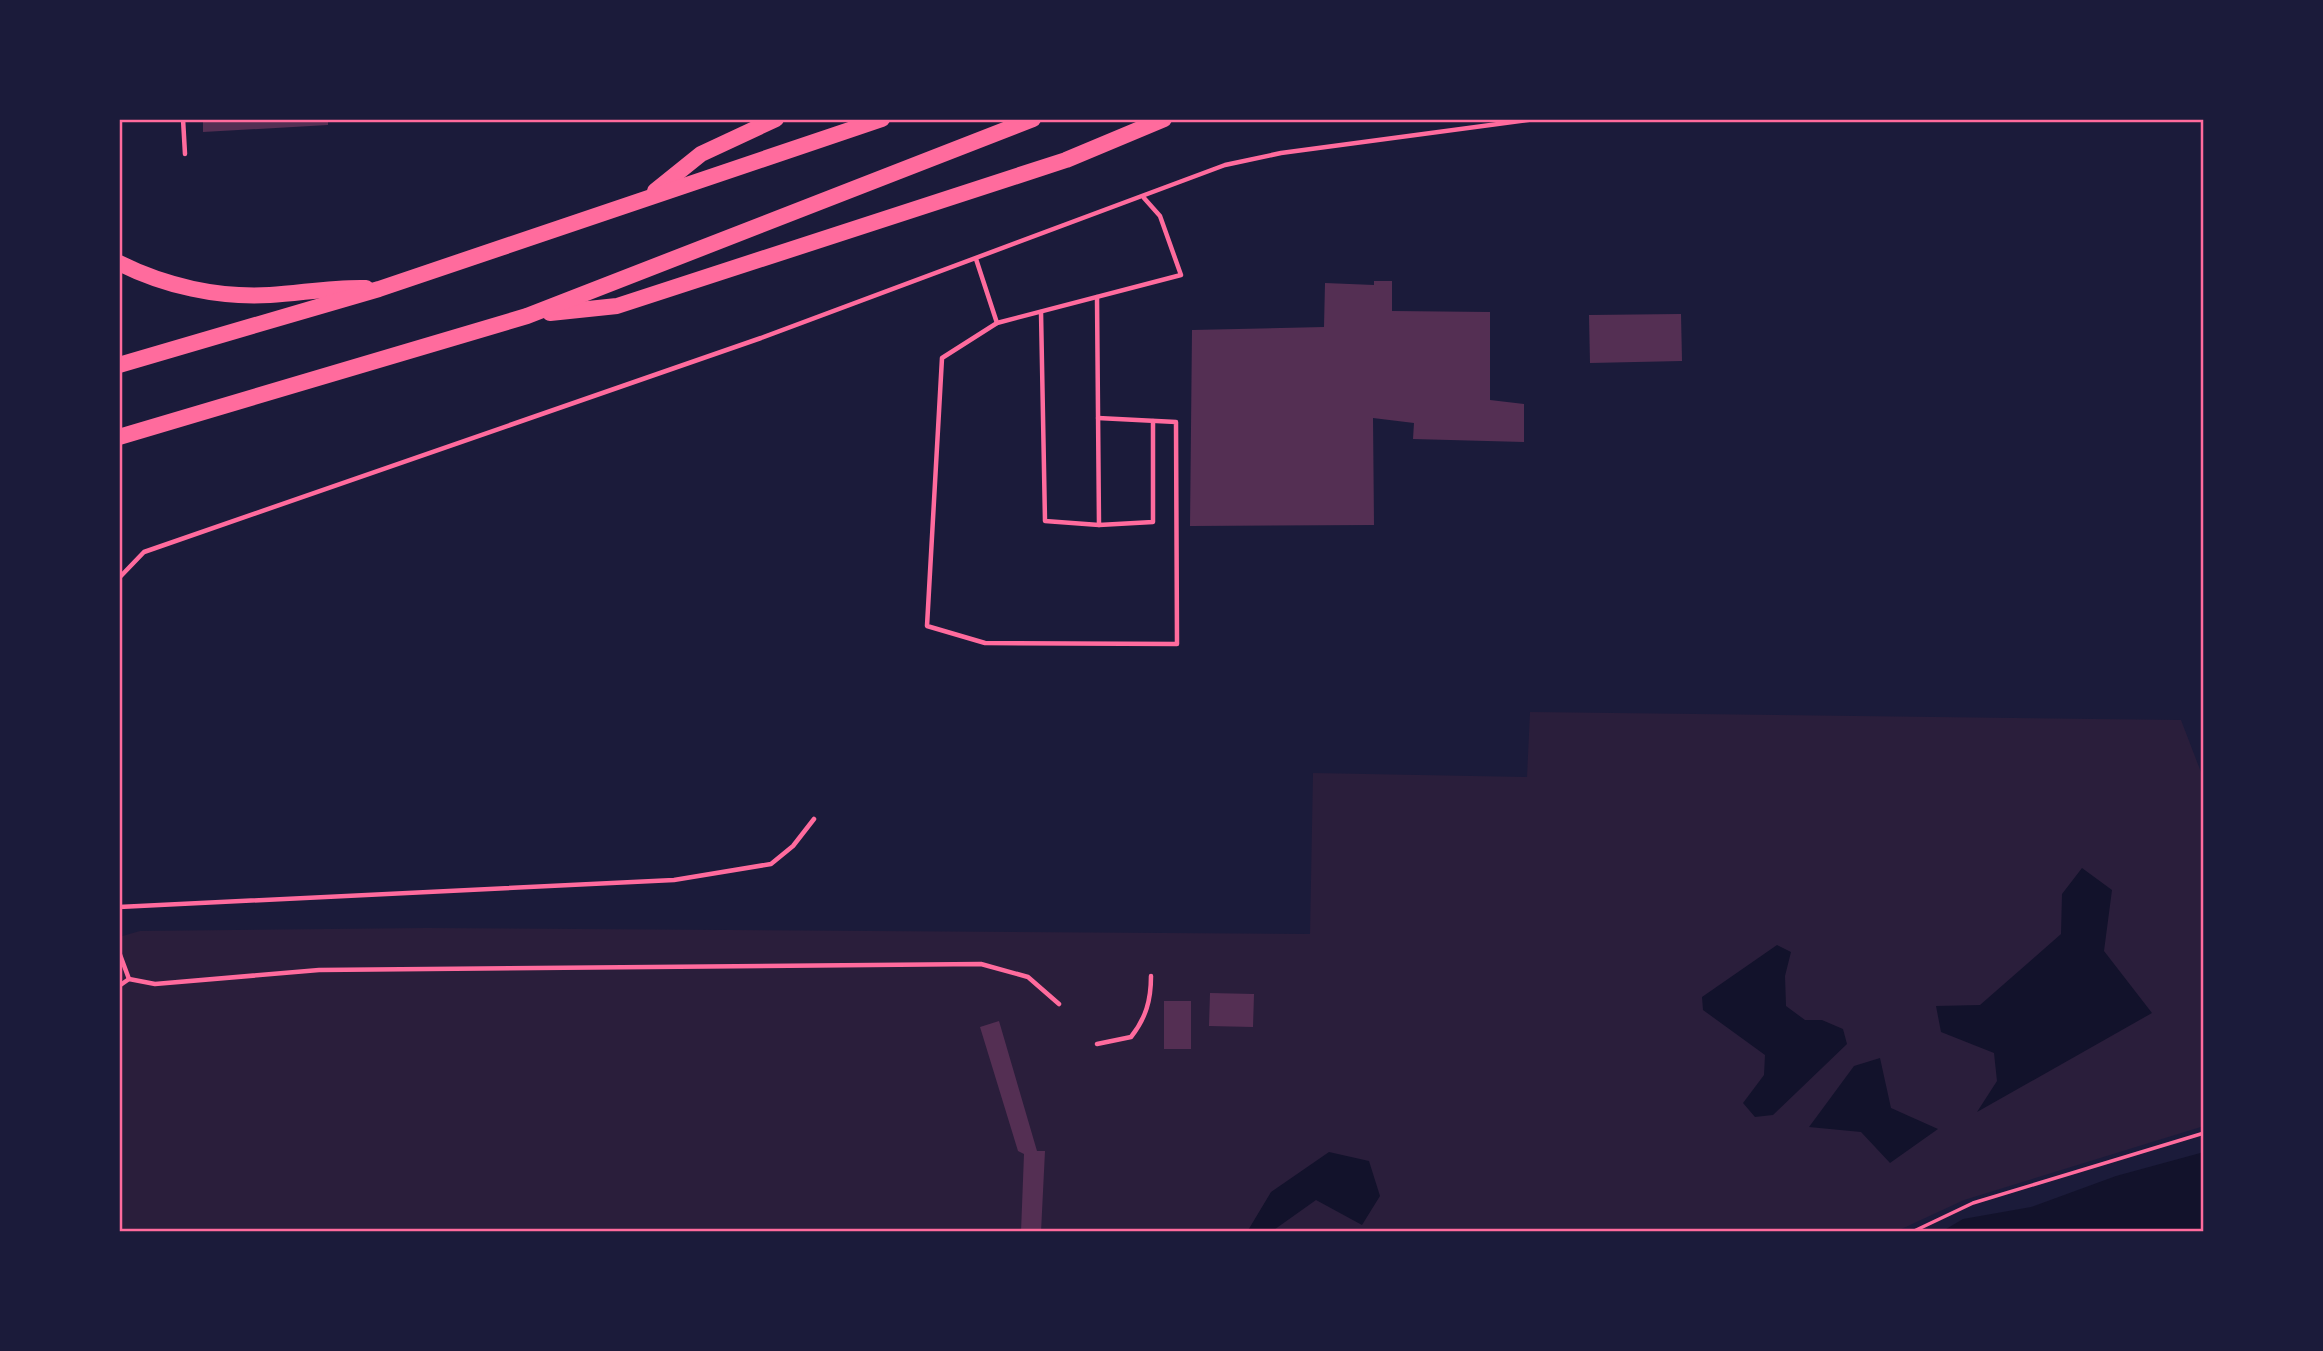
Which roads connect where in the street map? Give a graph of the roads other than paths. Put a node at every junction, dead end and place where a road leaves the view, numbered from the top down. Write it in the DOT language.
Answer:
graph roads {
  1 [pos="183,119"];
  2 [pos="776,119"];
  3 [pos="882,119"];
  4 [pos="1033,119"];
  5 [pos="1164,119"];
  6 [pos="1535,119"];
  7 [pos="185,154"];
  8 [pos="646,198"];
  9 [pos="1144,198"];
  10 [pos="976,259"];
  11 [pos="119,263"];
  12 [pos="379,289"];
  13 [pos="1097,298"];
  14 [pos="1041,312"];
  15 [pos="527,316"];
  16 [pos="997,323"];
  17 [pos="119,365"];
  18 [pos="1098,418"];
  19 [pos="1153,421"];
  20 [pos="152,429"];
  21 [pos="119,436"];
  22 [pos="119,449"];
  23 [pos="1100,525"];
  24 [pos="119,578"];
  25 [pos="814,819"];
  26 [pos="119,907"];
  27 [pos="119,952"];
  28 [pos="1151,975"];
  29 [pos="129,979"];
  30 [pos="119,986"];
  31 [pos="1059,1004"];
  32 [pos="1097,1044"];
  1 -- 7 [label="lane"];
  2 -- 8 [label="highway"];
  3 -- 8 [label="highway"];
  4 -- 15 [label="highway"];
  5 -- 15 [label="highway"];
  6 -- 9 [label="lane"];
  8 -- 12 [label="highway"];
  9 -- 10 [label="lane"];
  9 -- 13 [label="lane"];
  10 -- 16 [label="lane"];
  10 -- 24 [label="lane"];
  11 -- 12 [label="highway"];
  12 -- 17 [label="highway"];
  13 -- 14 [label="lane"];
  13 -- 18 [label="lane"];
  14 -- 16 [label="lane"];
  14 -- 23 [label="lane"];
  15 -- 20 [label="highway"];
  16 -- 19 [label="lane"];
  18 -- 19 [label="lane"];
  18 -- 23 [label="lane"];
  19 -- 23 [label="lane"];
  20 -- 21 [label="highway"];
  20 -- 22 [label="highway"];
  25 -- 26 [label="lane"];
  27 -- 29 [label="lane"];
  28 -- 32 [label="lane"];
  29 -- 30 [label="lane"];
  29 -- 31 [label="lane"];
}
